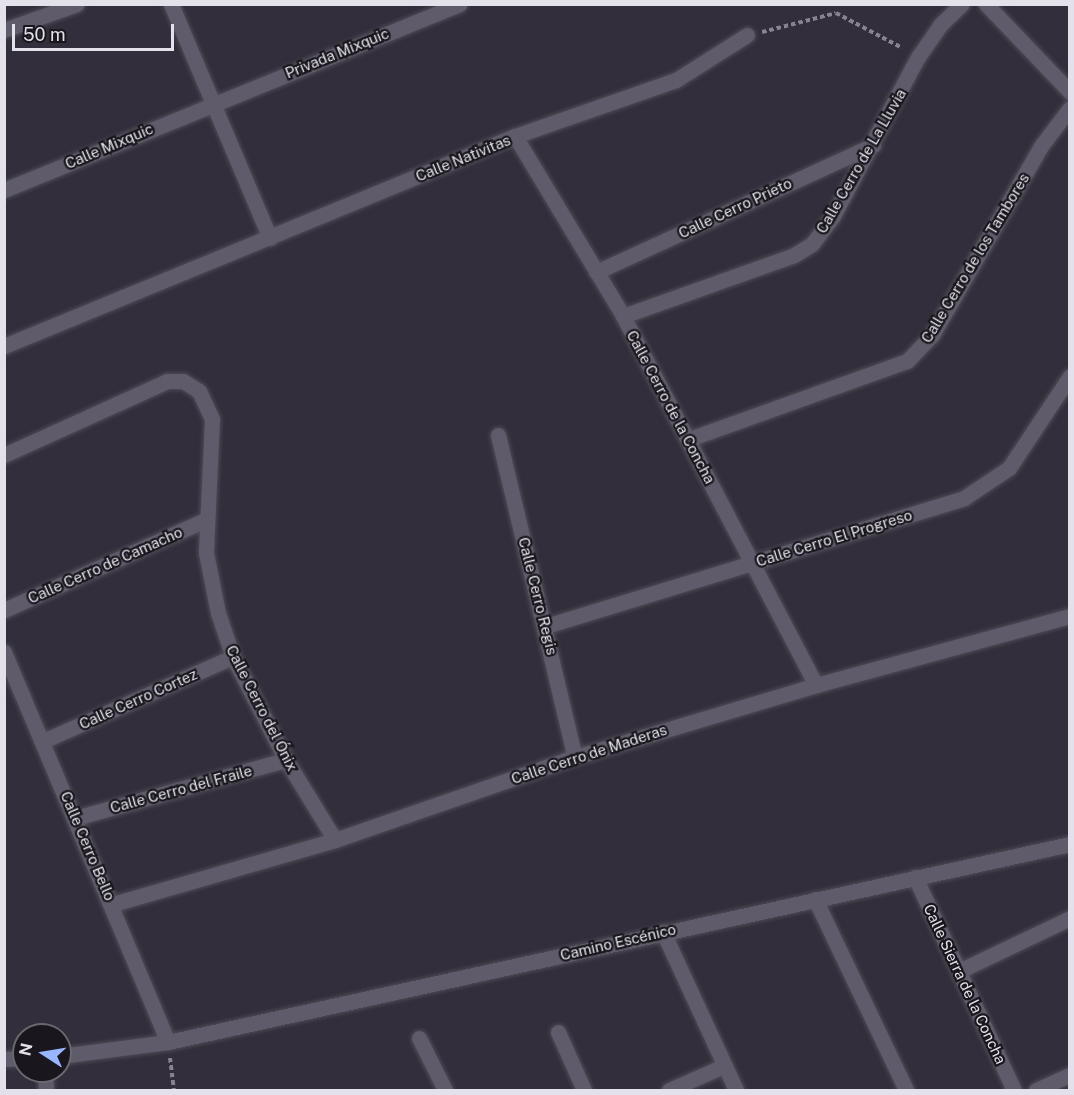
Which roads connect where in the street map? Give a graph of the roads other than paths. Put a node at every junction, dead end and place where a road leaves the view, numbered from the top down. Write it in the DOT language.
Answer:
graph roads {
  1 [pos="77,4"];
  2 [pos="171,4"];
  3 [pos="460,4"];
  4 [pos="962,4"];
  5 [pos="986,4"];
  6 [pos="50,10"];
  7 [pos="4,30"];
  8 [pos="747,35"];
  9 [pos="1070,92"];
  10 [pos="214,102"];
  11 [pos="1070,108"];
  12 [pos="515,136"];
  13 [pos="873,145"];
  14 [pos="4,190"];
  15 [pos="270,238"];
  16 [pos="596,272"];
  17 [pos="622,316"];
  18 [pos="4,346"];
  19 [pos="1070,376"];
  20 [pos="498,435"];
  21 [pos="689,439"];
  22 [pos="4,455"];
  23 [pos="205,520"];
  24 [pos="752,562"];
  25 [pos="4,610"];
  26 [pos="1070,616"];
  27 [pos="546,626"];
  28 [pos="4,652"];
  29 [pos="233,657"];
  30 [pos="816,684"];
  31 [pos="43,741"];
  32 [pos="575,757"];
  33 [pos="286,760"];
  34 [pos="75,818"];
  35 [pos="335,840"];
  36 [pos="1070,844"];
  37 [pos="915,877"];
  38 [pos="815,899"];
  39 [pos="113,904"];
  40 [pos="1070,918"];
  41 [pos="663,932"];
  42 [pos="959,971"];
  43 [pos="558,1032"];
  44 [pos="419,1038"];
  45 [pos="168,1042"];
  46 [pos="72,1054"];
  47 [pos="724,1066"];
  48 [pos="1070,1075"];
  49 [pos="445,1090"];
  50 [pos="584,1090"];
  51 [pos="669,1090"];
  52 [pos="736,1090"];
  53 [pos="906,1090"];
  54 [pos="1014,1090"];
  55 [pos="1036,1090"];
  1 -- 6 [label="street"];
  2 -- 10 [label="street"];
  3 -- 10 [label="street, Privada Mixquic"];
  4 -- 13 [label="street, Calle Cerro de La Lluvia"];
  5 -- 9 [label="street"];
  6 -- 7 [label="street"];
  8 -- 12 [label="street, Calle Nativitas"];
  10 -- 14 [label="street, Calle Mixquic"];
  10 -- 15 [label="street"];
  11 -- 21 [label="street, Calle Cerro de los Tambores"];
  12 -- 15 [label="street, Calle Nativitas"];
  12 -- 16 [label="street, Calle Cerro de la Concha"];
  13 -- 16 [label="street, Calle Cerro Prieto"];
  13 -- 17 [label="street, Calle Cerro de La Lluvia"];
  15 -- 18 [label="street, Calle Nativitas"];
  16 -- 17 [label="street, Calle Cerro de la Concha"];
  17 -- 21 [label="street, Calle Cerro de la Concha"];
  19 -- 24 [label="street, Calle Cerro El Progreso"];
  20 -- 27 [label="street, Calle Cerro Regis"];
  21 -- 24 [label="street, Calle Cerro de la Concha"];
  22 -- 23 [label="street, Calle Cerro del Ónix"];
  23 -- 25 [label="street, Calle Cerro de Camacho"];
  23 -- 29 [label="street, Calle Cerro del Ónix"];
  24 -- 27 [label="street, Calle Cerro El Progreso"];
  24 -- 30 [label="street, Calle Cerro de la Concha"];
  26 -- 30 [label="street, Calle Cerro de Maderas"];
  27 -- 32 [label="street, Calle Cerro Regis"];
  28 -- 31 [label="street, Calle Cerro Bello"];
  29 -- 31 [label="street, Calle Cerro Cortez"];
  29 -- 33 [label="street, Calle Cerro del Ónix"];
  30 -- 32 [label="street, Calle Cerro de Maderas"];
  31 -- 34 [label="street, Calle Cerro Bello"];
  32 -- 35 [label="street, Calle Cerro de Maderas"];
  33 -- 34 [label="street, Calle Cerro del Fraile"];
  33 -- 35 [label="street, Calle Cerro del Ónix"];
  34 -- 39 [label="street, Calle Cerro Bello"];
  35 -- 39 [label="street, Calle Cerro de Maderas"];
  36 -- 37 [label="street, Camino Escénico"];
  37 -- 38 [label="street, Camino Escénico"];
  37 -- 42 [label="street, Calle Sierra de la Concha"];
  38 -- 41 [label="street, Camino Escénico"];
  38 -- 53 [label="street"];
  39 -- 45 [label="street, Calle Cerro Bello"];
  40 -- 42 [label="street"];
  41 -- 45 [label="street, Camino Escénico"];
  41 -- 47 [label="street"];
  42 -- 54 [label="street, Calle Sierra de la Concha"];
  43 -- 50 [label="street"];
  44 -- 49 [label="street"];
  45 -- 46 [label="street, Camino Escénico"];
  47 -- 51 [label="street"];
  47 -- 52 [label="street"];
  48 -- 55 [label="street"];
}
